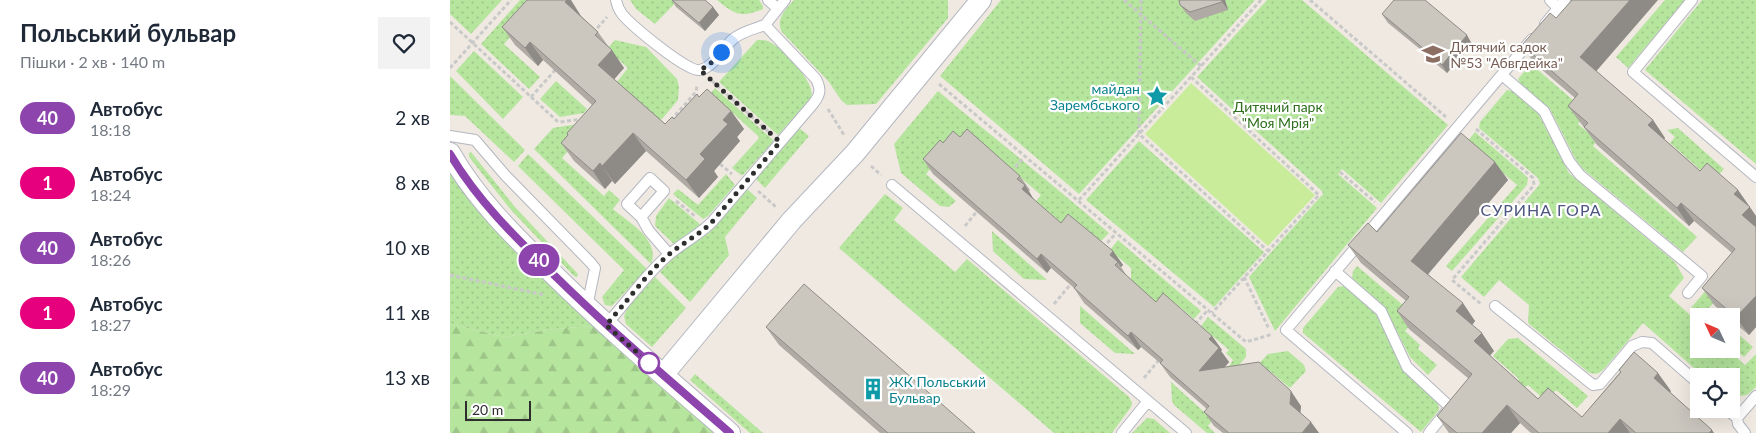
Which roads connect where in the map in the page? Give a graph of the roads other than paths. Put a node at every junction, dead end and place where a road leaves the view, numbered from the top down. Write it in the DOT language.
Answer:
graph roads {
  1 [pos="616,0"];
  2 [pos="768,0"];
  3 [pos="785,0"];
  4 [pos="981,0"];
  5 [pos="1550,0"];
  6 [pos="1692,0"];
  7 [pos="1562,4"];
  8 [pos="778,8"];
  9 [pos="765,25"];
  10 [pos="1502,75"];
  11 [pos="450,136"];
  12 [pos="450,153"];
  13 [pos="1756,176"];
  14 [pos="892,185"];
  15 [pos="641,217"];
  16 [pos="669,254"];
  17 [pos="1336,271"];
  18 [pos="1688,293"];
  19 [pos="1496,306"];
  20 [pos="587,307"];
  21 [pos="606,325"];
  22 [pos="663,375"];
  23 [pos="1690,376"];
  24 [pos="1756,396"];
  25 [pos="1148,401"];
  26 [pos="1740,415"];
  27 [pos="1737,418"];
  28 [pos="1402,432"];
  29 [pos="730,433"];
  30 [pos="1122,433"];
  31 [pos="1186,433"];
  32 [pos="1429,433"];
  33 [pos="1745,433"];
  1 -- 9 [label="lane"];
  2 -- 8 [label="lane"];
  3 -- 8 [label="lane"];
  4 -- 22 [label="street"];
  5 -- 7 [label="lane"];
  6 -- 13 [label="lane"];
  7 -- 10 [label="lane"];
  8 -- 9 [label="lane"];
  9 -- 16 [label="lane"];
  10 -- 17 [label="lane"];
  10 -- 18 [label="lane"];
  11 -- 20 [label="lane"];
  12 -- 20 [label="street"];
  14 -- 25 [label="lane"];
  15 -- 15 [label="lane"];
  15 -- 16 [label="lane"];
  16 -- 21 [label="lane"];
  17 -- 28 [label="lane"];
  17 -- 32 [label="lane"];
  19 -- 23 [label="lane"];
  20 -- 21 [label="street"];
  21 -- 22 [label="street"];
  22 -- 29 [label="street"];
  24 -- 26 [label="lane"];
  25 -- 30 [label="lane"];
  25 -- 31 [label="lane"];
  27 -- 33 [label="lane"];
}
